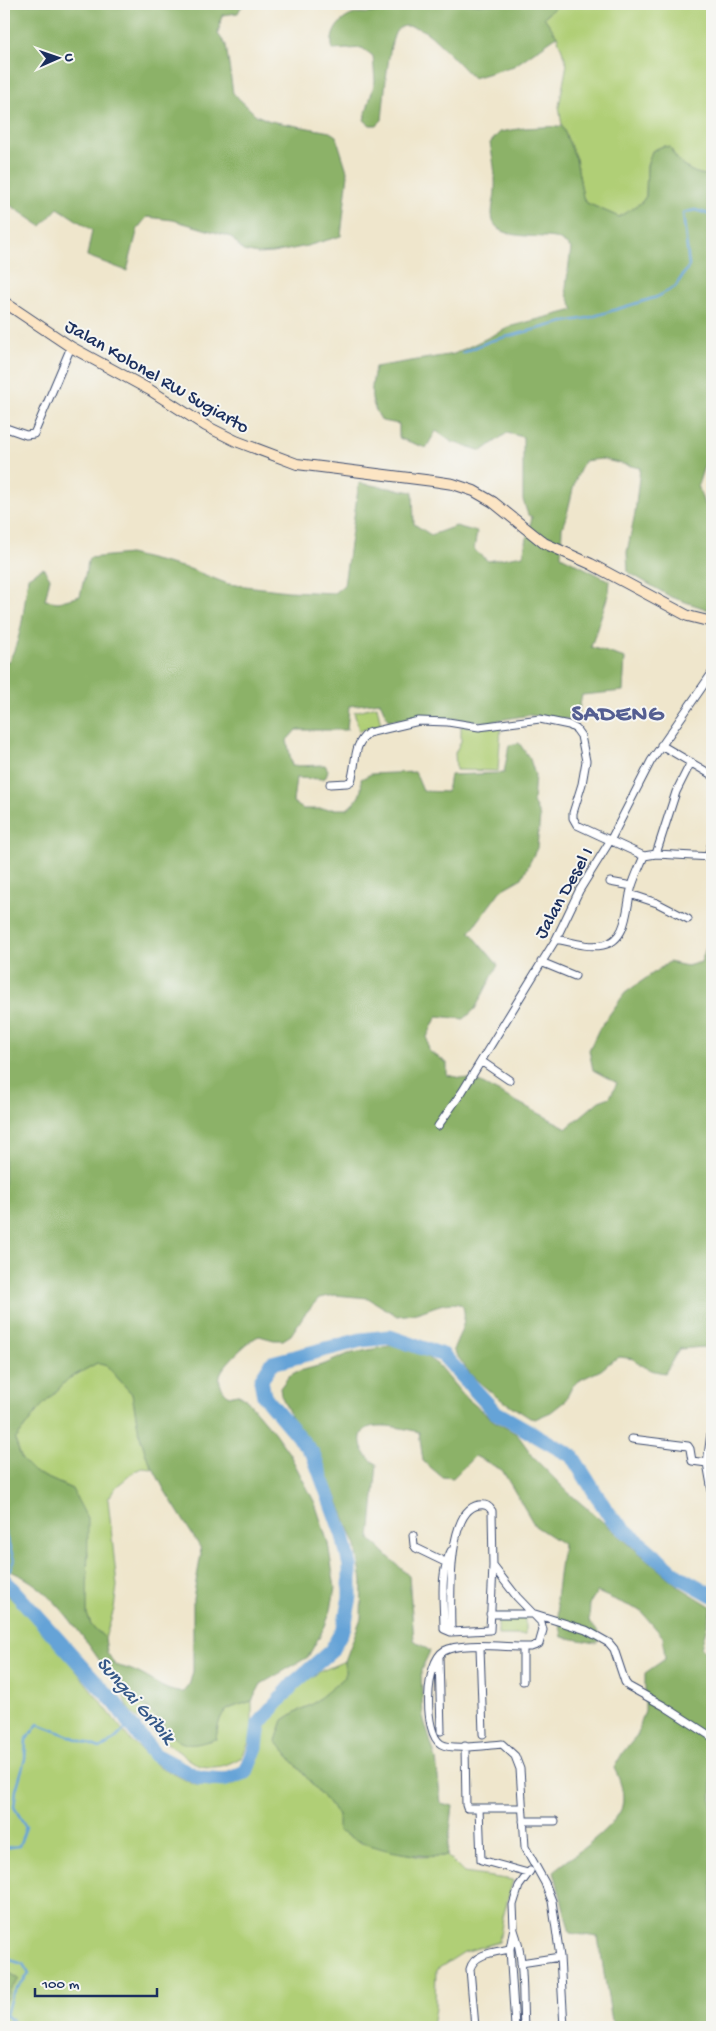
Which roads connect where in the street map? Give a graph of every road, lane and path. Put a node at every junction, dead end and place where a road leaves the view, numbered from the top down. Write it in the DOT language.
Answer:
graph roads {
  1 [pos="4,302"];
  2 [pos="70,347"];
  3 [pos="6,428"];
  4 [pos="712,622"];
  5 [pos="712,673"];
  6 [pos="661,745"];
  7 [pos="691,762"];
  8 [pos="712,775"];
  9 [pos="330,784"];
  10 [pos="610,841"];
  11 [pos="712,842"];
  12 [pos="656,854"];
  13 [pos="644,856"];
  14 [pos="710,857"];
  15 [pos="610,882"];
  16 [pos="631,890"];
  17 [pos="688,919"];
  18 [pos="556,939"];
  19 [pos="541,962"];
  20 [pos="575,976"];
  21 [pos="481,1061"];
  22 [pos="509,1080"];
  23 [pos="438,1126"];
  24 [pos="712,1426"];
  25 [pos="632,1439"];
  26 [pos="707,1463"];
  27 [pos="712,1491"];
  28 [pos="414,1535"];
  29 [pos="453,1548"];
  30 [pos="445,1562"];
  31 [pos="492,1566"];
  32 [pos="490,1614"];
  33 [pos="535,1614"];
  34 [pos="451,1632"];
  35 [pos="480,1647"];
  36 [pos="523,1647"];
  37 [pos="439,1654"];
  38 [pos="523,1681"];
  39 [pos="441,1731"];
  40 [pos="483,1734"];
  41 [pos="712,1737"];
  42 [pos="465,1746"];
  43 [pos="479,1808"];
  44 [pos="522,1808"];
  45 [pos="523,1821"];
  46 [pos="555,1821"];
  47 [pos="536,1867"];
  48 [pos="528,1873"];
  49 [pos="514,1927"];
  50 [pos="510,1949"];
  51 [pos="560,1957"];
  52 [pos="521,1963"];
  53 [pos="475,2027"];
  54 [pos="515,2027"];
  55 [pos="524,2027"];
  56 [pos="564,2027"];
  1 -- 2 [label="main road, Jalan Kolonel RW Sugiarto"];
  2 -- 3 [label="street"];
  2 -- 4 [label="main road, Jalan Kolonel RW Sugiarto"];
  5 -- 6 [label="street, Jalan Desel I"];
  6 -- 7 [label="street"];
  6 -- 10 [label="street, Jalan Desel I"];
  7 -- 8 [label="street"];
  7 -- 12 [label="street"];
  9 -- 10 [label="street"];
  10 -- 13 [label="street"];
  10 -- 18 [label="street, Jalan Desel I"];
  11 -- 14 [label="street"];
  12 -- 13 [label="street"];
  12 -- 14 [label="street"];
  13 -- 16 [label="street"];
  15 -- 16 [label="street"];
  16 -- 17 [label="street"];
  16 -- 18 [label="street"];
  18 -- 19 [label="street, Jalan Desel I"];
  19 -- 20 [label="street"];
  19 -- 21 [label="street, Jalan Desel I"];
  21 -- 22 [label="street"];
  21 -- 23 [label="street, Jalan Desel I"];
  24 -- 26 [label="street"];
  25 -- 26 [label="street"];
  26 -- 27 [label="street"];
  28 -- 30 [label="street"];
  29 -- 30 [label="street"];
  29 -- 31 [label="street"];
  29 -- 34 [label="street"];
  30 -- 34 [label="street"];
  31 -- 32 [label="street"];
  31 -- 33 [label="street"];
  32 -- 33 [label="street"];
  32 -- 34 [label="street"];
  33 -- 36 [label="street"];
  33 -- 41 [label="street"];
  35 -- 36 [label="street"];
  35 -- 37 [label="street"];
  35 -- 40 [label="street"];
  36 -- 38 [label="street"];
  37 -- 39 [label="street"];
  37 -- 42 [label="street"];
  42 -- 43 [label="street"];
  42 -- 44 [label="street"];
  43 -- 44 [label="street"];
  43 -- 48 [label="street"];
  44 -- 45 [label="street"];
  45 -- 46 [label="street"];
  45 -- 47 [label="street"];
  47 -- 48 [label="street"];
  47 -- 51 [label="street"];
  48 -- 49 [label="street"];
  49 -- 50 [label="street"];
  49 -- 52 [label="street"];
  50 -- 53 [label="street"];
  50 -- 54 [label="street"];
  51 -- 52 [label="street"];
  51 -- 56 [label="street"];
  52 -- 55 [label="street"];
}
